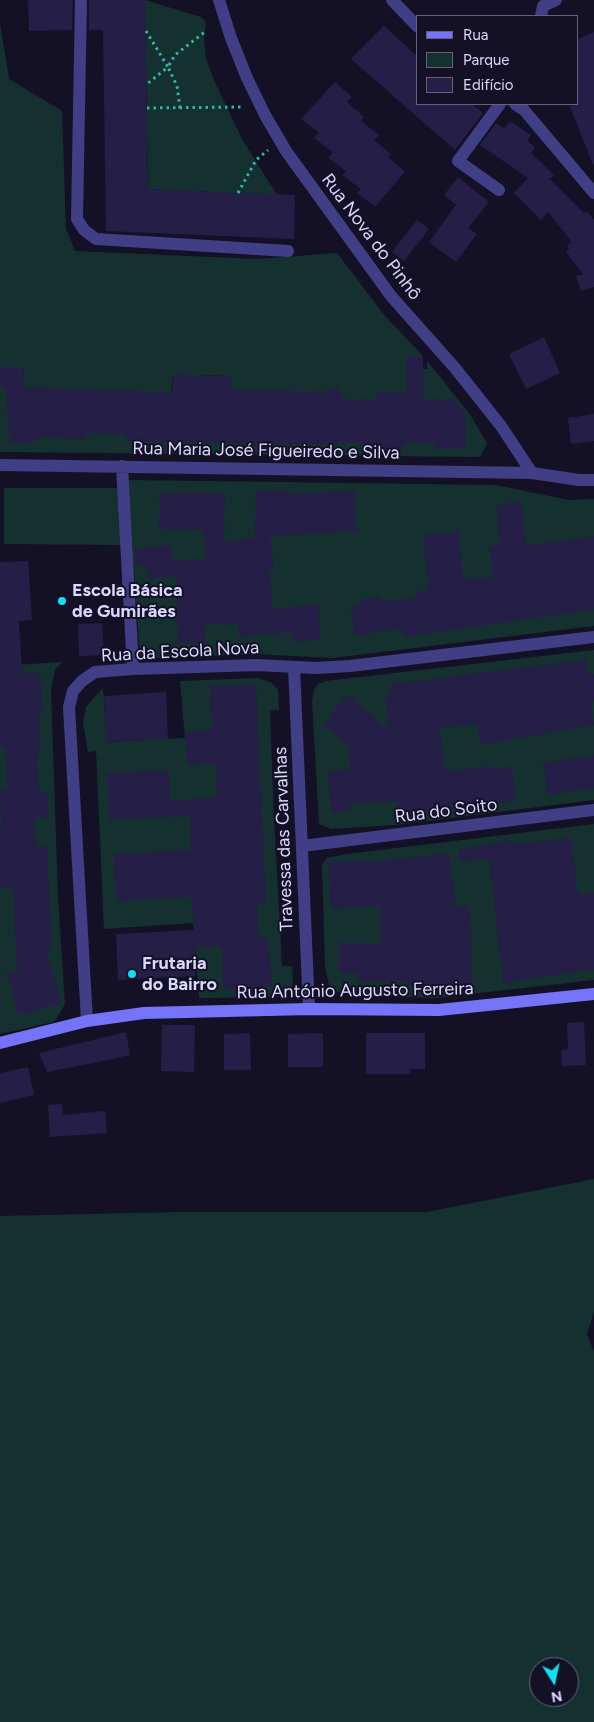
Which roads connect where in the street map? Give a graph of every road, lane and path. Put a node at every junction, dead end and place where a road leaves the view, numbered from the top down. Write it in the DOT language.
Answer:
graph roads {
  1 [pos="81,0"];
  2 [pos="219,0"];
  3 [pos="392,0"];
  4 [pos="556,0"];
  5 [pos="541,15"];
  6 [pos="416,25"];
  7 [pos="146,31"];
  8 [pos="206,31"];
  9 [pos="168,67"];
  10 [pos="147,84"];
  11 [pos="499,105"];
  12 [pos="521,106"];
  13 [pos="147,108"];
  14 [pos="180,108"];
  15 [pos="228,108"];
  16 [pos="280,140"];
  17 [pos="498,190"];
  18 [pos="238,193"];
  19 [pos="594,193"];
  20 [pos="288,251"];
  21 [pos="0,465"];
  22 [pos="122,466"];
  23 [pos="532,473"];
  24 [pos="594,480"];
  25 [pos="594,638"];
  26 [pos="294,667"];
  27 [pos="132,669"];
  28 [pos="594,810"];
  29 [pos="302,846"];
  30 [pos="594,994"];
  31 [pos="309,1009"];
  32 [pos="88,1021"];
  33 [pos="0,1043"];
  1 -- 20 [label="street"];
  2 -- 16 [label="street, Rua Nova do Pinhô"];
  3 -- 6 [label="street"];
  4 -- 5 [label="street"];
  7 -- 9 [label="path"];
  8 -- 9 [label="path"];
  9 -- 10 [label="path"];
  9 -- 14 [label="path"];
  11 -- 17 [label="street"];
  12 -- 19 [label="street"];
  13 -- 14 [label="path"];
  14 -- 15 [label="path"];
  16 -- 18 [label="path"];
  16 -- 23 [label="street, Rua Nova do Pinhô"];
  21 -- 22 [label="street, Rua Maria José Figueiredo e Silva"];
  22 -- 23 [label="street, Rua Maria José Figueiredo e Silva"];
  22 -- 27 [label="street"];
  23 -- 24 [label="street, Rua Maria José Figueiredo e Silva"];
  25 -- 26 [label="street, Rua da Escola Nova"];
  26 -- 27 [label="street, Rua da Escola Nova"];
  26 -- 29 [label="street, Travessa das Carvalhas"];
  27 -- 32 [label="street, Rua da Escola Nova"];
  28 -- 29 [label="street, Rua do Soito"];
  29 -- 31 [label="street, Travessa das Carvalhas"];
  30 -- 31 [label="street, Rua António Augusto Ferreira"];
  31 -- 32 [label="street, Rua António Augusto Ferreira"];
  32 -- 33 [label="street, Rua António Augusto Ferreira"];
}
